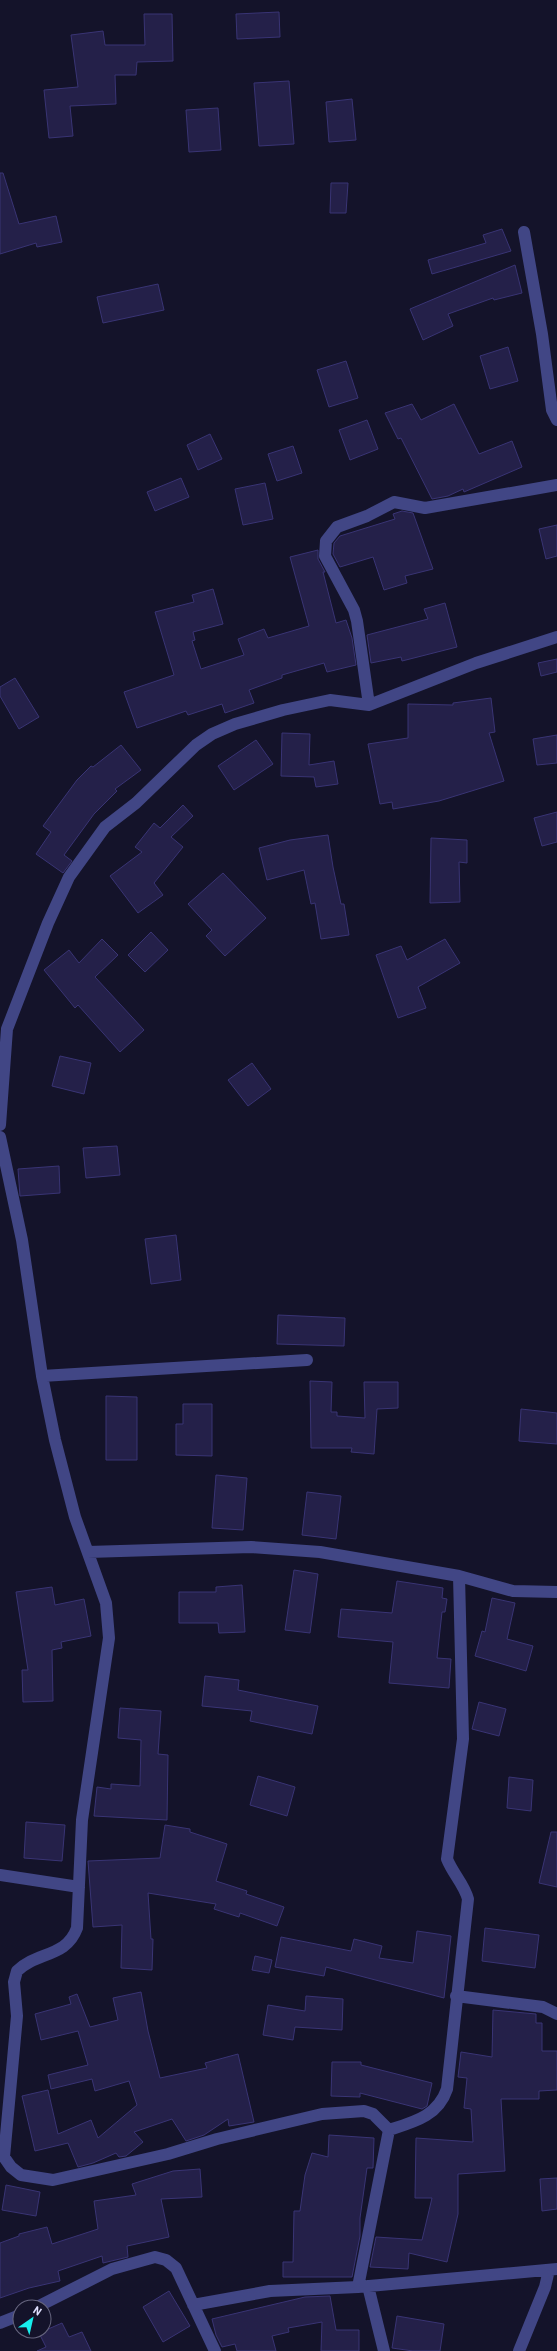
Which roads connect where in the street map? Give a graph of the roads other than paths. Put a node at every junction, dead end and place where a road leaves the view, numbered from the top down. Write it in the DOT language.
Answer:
graph roads {
  1 [pos="524,232"];
  2 [pos="557,420"];
  3 [pos="557,485"];
  4 [pos="557,637"];
  5 [pos="369,705"];
  6 [pos="0,1125"];
  7 [pos="0,1137"];
  8 [pos="307,1360"];
  9 [pos="42,1376"];
  10 [pos="88,1552"];
  11 [pos="459,1576"];
  12 [pos="557,1592"];
  13 [pos="0,1875"];
  14 [pos="79,1887"];
  15 [pos="456,1996"];
  16 [pos="557,2014"];
  17 [pos="389,2130"];
  18 [pos="553,2269"];
  19 [pos="363,2286"];
  20 [pos="52,2299"];
  21 [pos="193,2305"];
  22 [pos="12,2318"];
  23 [pos="0,2323"];
  24 [pos="215,2351"];
  25 [pos="384,2351"];
  26 [pos="519,2351"];
  1 -- 2 [label="street"];
  3 -- 5 [label="street"];
  4 -- 5 [label="street"];
  5 -- 6 [label="street"];
  7 -- 9 [label="street"];
  8 -- 9 [label="street"];
  9 -- 10 [label="street"];
  10 -- 11 [label="street"];
  10 -- 14 [label="street"];
  11 -- 12 [label="street"];
  11 -- 15 [label="street"];
  13 -- 14 [label="street"];
  14 -- 17 [label="street"];
  15 -- 16 [label="street"];
  15 -- 17 [label="street"];
  17 -- 19 [label="street"];
  18 -- 19 [label="street"];
  18 -- 26 [label="street"];
  19 -- 21 [label="street"];
  19 -- 25 [label="street"];
  20 -- 21 [label="street"];
  21 -- 24 [label="street"];
  22 -- 23 [label="street"];
}
